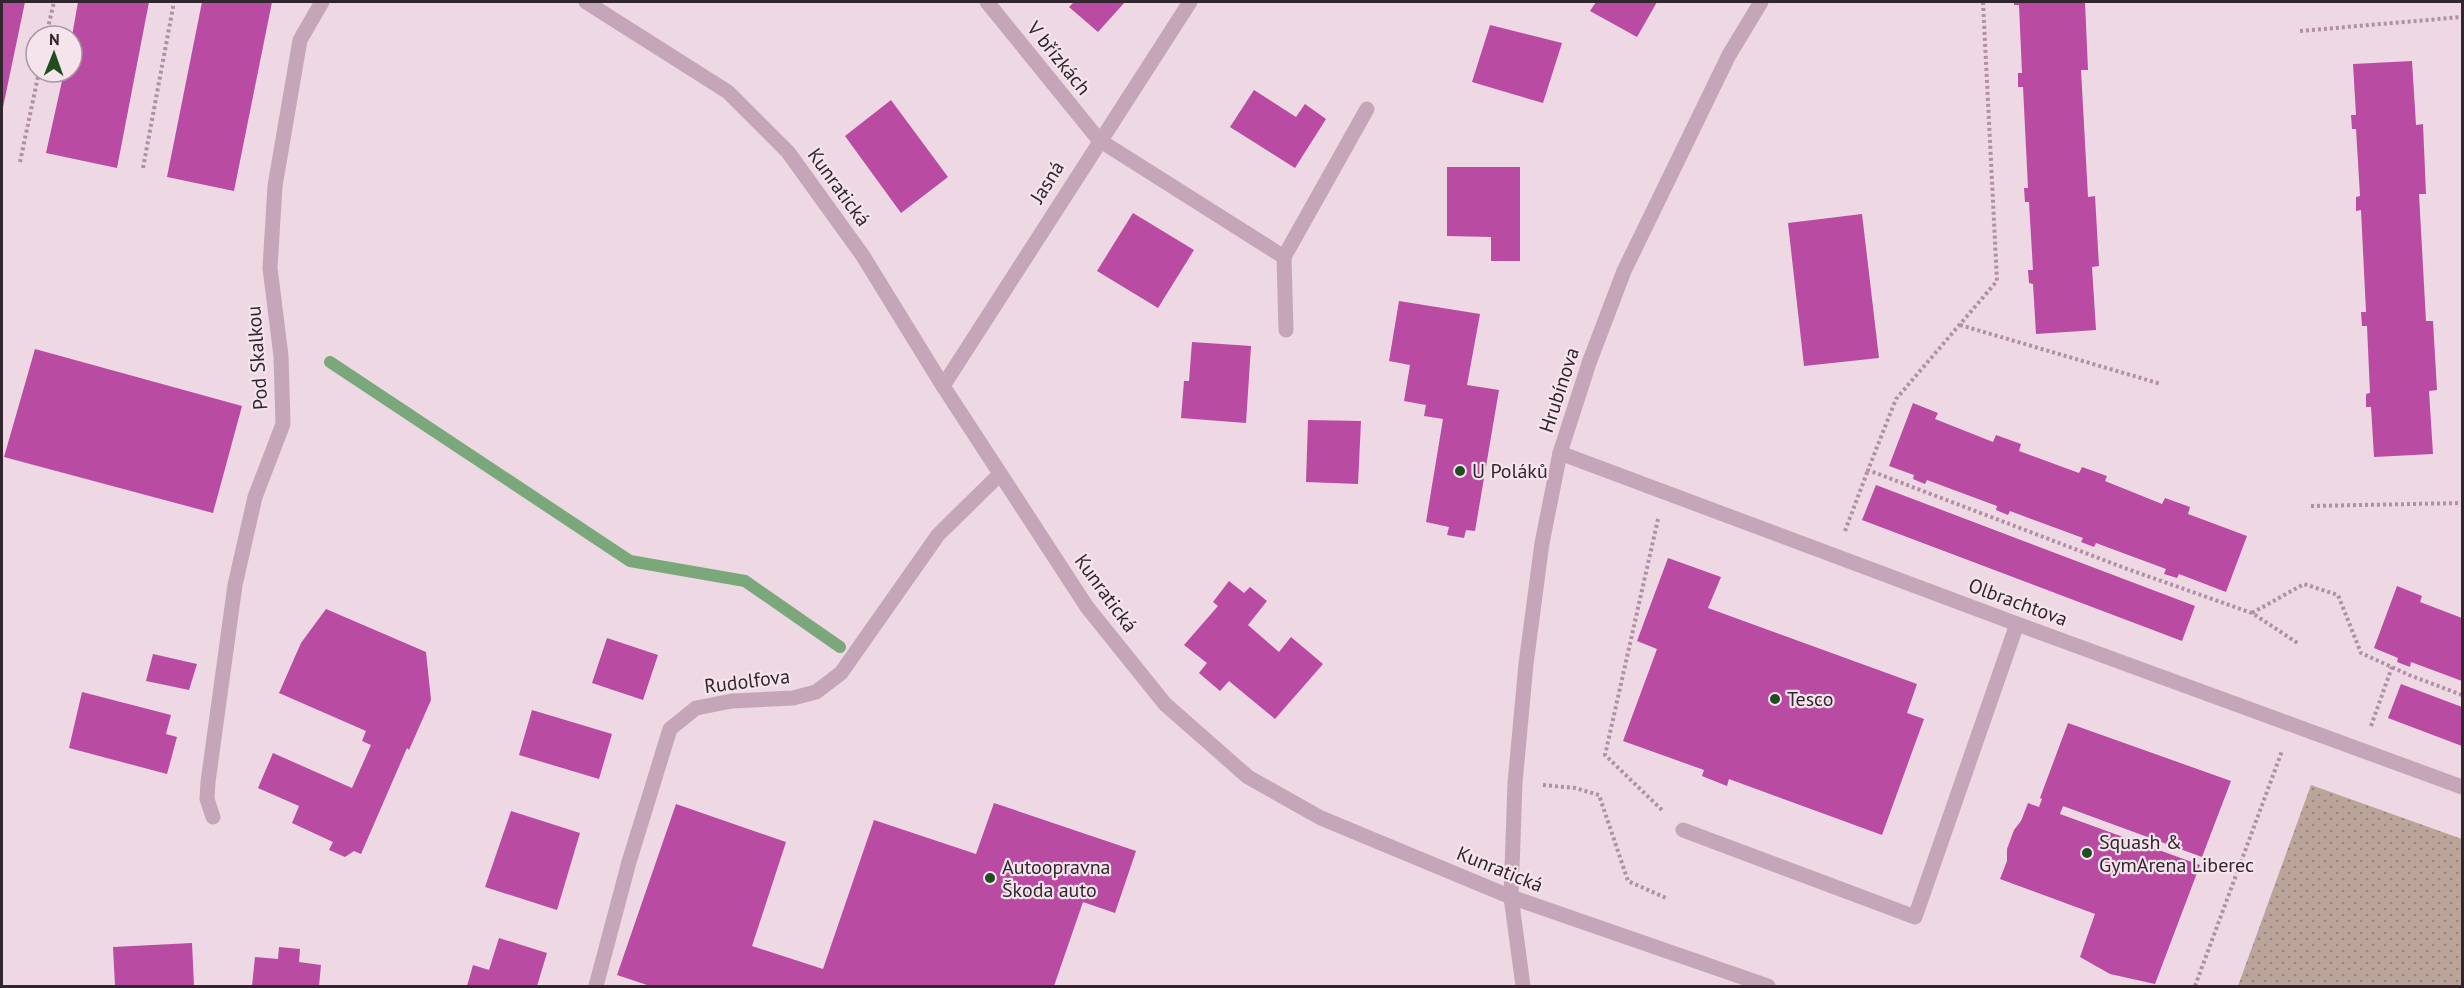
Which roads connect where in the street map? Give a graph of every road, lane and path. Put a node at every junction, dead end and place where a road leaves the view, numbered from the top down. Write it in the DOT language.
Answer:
graph roads {
  1 [pos="54,2"];
  2 [pos="174,2"];
  3 [pos="322,2"];
  4 [pos="586,2"];
  5 [pos="987,2"];
  6 [pos="1190,2"];
  7 [pos="1761,2"];
  8 [pos="1983,2"];
  9 [pos="2463,17"];
  10 [pos="49,24"];
  11 [pos="2300,31"];
  12 [pos="36,84"];
  13 [pos="1368,109"];
  14 [pos="1099,140"];
  15 [pos="20,162"];
  16 [pos="143,168"];
  17 [pos="1284,257"];
  18 [pos="1960,325"];
  19 [pos="1286,330"];
  20 [pos="2162,384"];
  21 [pos="943,386"];
  22 [pos="1560,453"];
  23 [pos="1869,470"];
  24 [pos="999,474"];
  25 [pos="1664,490"];
  26 [pos="2463,502"];
  27 [pos="2311,506"];
  28 [pos="1835,555"];
  29 [pos="2252,613"];
  30 [pos="2017,624"];
  31 [pos="2299,644"];
  32 [pos="2392,667"];
  33 [pos="2463,695"];
  34 [pos="2292,723"];
  35 [pos="2363,750"];
  36 [pos="1515,783"];
  37 [pos="2463,787"];
  38 [pos="213,817"];
  39 [pos="1683,830"];
  40 [pos="1511,897"];
  41 [pos="1666,898"];
  42 [pos="596,987"];
  43 [pos="1523,987"];
  44 [pos="1768,987"];
  45 [pos="2195,987"];
  1 -- 10 [label="path"];
  2 -- 16 [label="path"];
  3 -- 38 [label="street, Pod Skalkou"];
  4 -- 21 [label="street, Kunratická"];
  5 -- 14 [label="street, V břízkách"];
  6 -- 14 [label="street, Jasná"];
  7 -- 22 [label="street, Hrubínova"];
  8 -- 18 [label="path"];
  9 -- 11 [label="path"];
  12 -- 15 [label="path"];
  13 -- 17 [label="street"];
  14 -- 17 [label="street, V břízkách"];
  14 -- 21 [label="street, Jasná"];
  17 -- 19 [label="street"];
  18 -- 20 [label="path"];
  18 -- 23 [label="path"];
  21 -- 24 [label="street, Kunratická"];
  22 -- 25 [label="street, Olbrachtova"];
  22 -- 36 [label="street, Hrubínova"];
  23 -- 28 [label="path"];
  23 -- 29 [label="path"];
  24 -- 40 [label="street, Kunratická"];
  24 -- 42 [label="street, Rudolfova"];
  25 -- 28 [label="street, Olbrachtova"];
  25 -- 39 [label="path"];
  26 -- 27 [label="path"];
  28 -- 30 [label="street, Olbrachtova"];
  29 -- 31 [label="path"];
  29 -- 32 [label="path"];
  30 -- 34 [label="street, Olbrachtova"];
  30 -- 39 [label="street"];
  32 -- 33 [label="path"];
  32 -- 35 [label="path"];
  34 -- 35 [label="street, Olbrachtova"];
  34 -- 45 [label="path"];
  35 -- 37 [label="street, Olbrachtova"];
  36 -- 40 [label="street, Hrubínova"];
  36 -- 41 [label="path"];
  40 -- 43 [label="street, Hrubínova"];
  40 -- 44 [label="street, Kunratická"];
}
